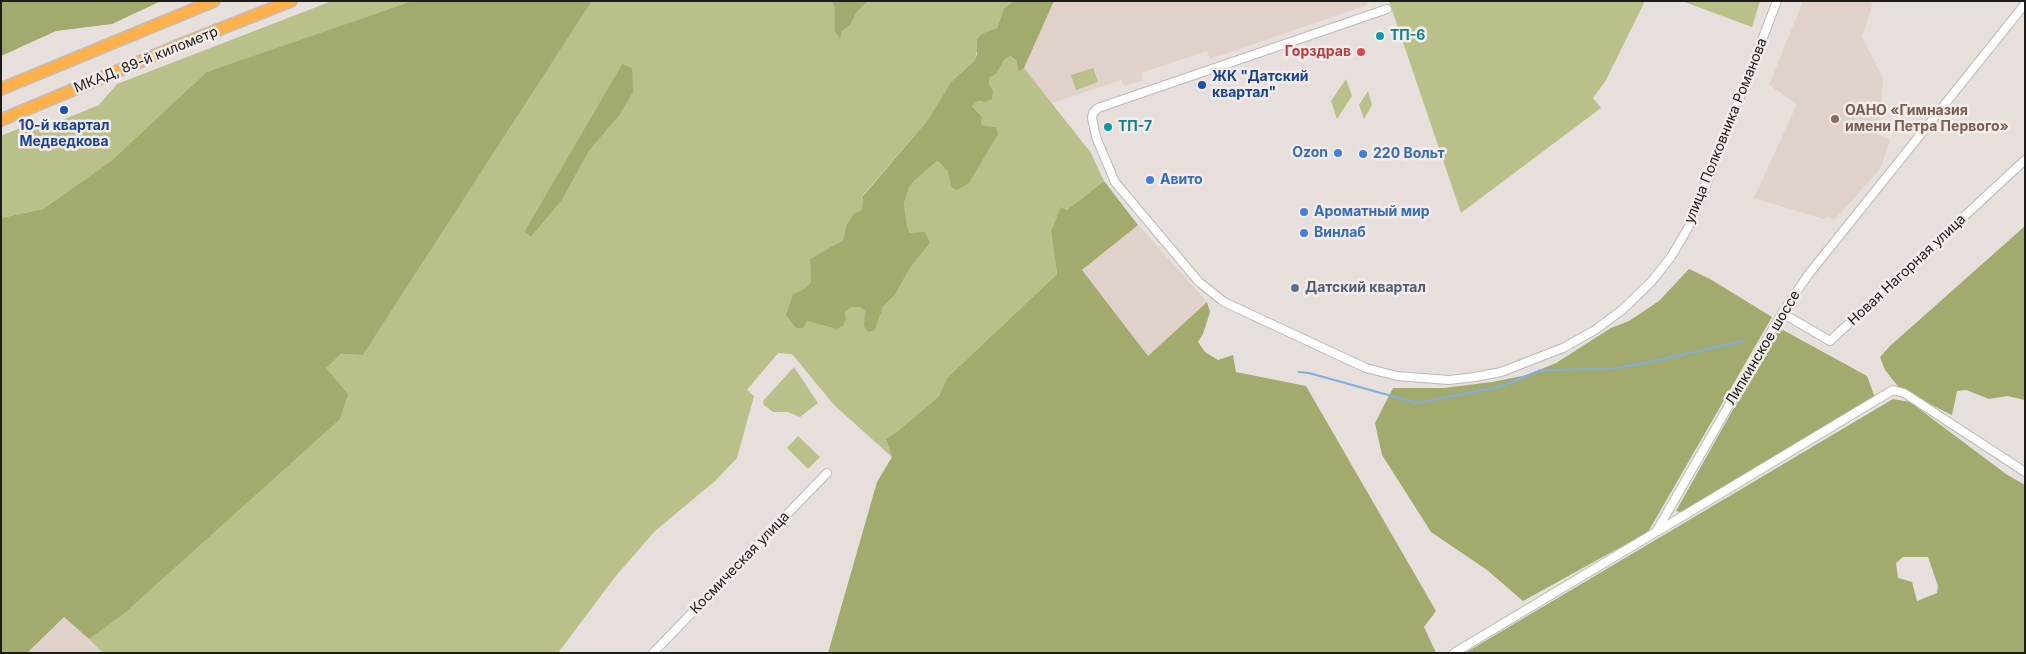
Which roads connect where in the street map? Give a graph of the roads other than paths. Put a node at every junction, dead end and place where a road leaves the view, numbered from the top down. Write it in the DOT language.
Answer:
graph roads {
  1 [pos="214,1"];
  2 [pos="291,1"];
  3 [pos="1777,1"];
  4 [pos="2025,4"];
  5 [pos="1387,9"];
  6 [pos="1,89"];
  7 [pos="1,120"];
  8 [pos="2025,160"];
  9 [pos="1782,313"];
  10 [pos="2025,472"];
  11 [pos="827,473"];
  12 [pos="1656,532"];
  13 [pos="653,653"];
  14 [pos="1454,653"];
  1 -- 6 [label="highway, МКАД, 89-й километр"];
  2 -- 7 [label="highway, МКАД, 89-й километр"];
  3 -- 5 [label="street, улица Полковника Романова"];
  4 -- 9 [label="street, Липкинское шоссе"];
  8 -- 9 [label="street, Новая Нагорная улица"];
  9 -- 12 [label="street, Липкинское шоссе"];
  10 -- 12 [label="street"];
  11 -- 13 [label="street, Космическая улица"];
  12 -- 14 [label="street, Липкинское шоссе"];
}
